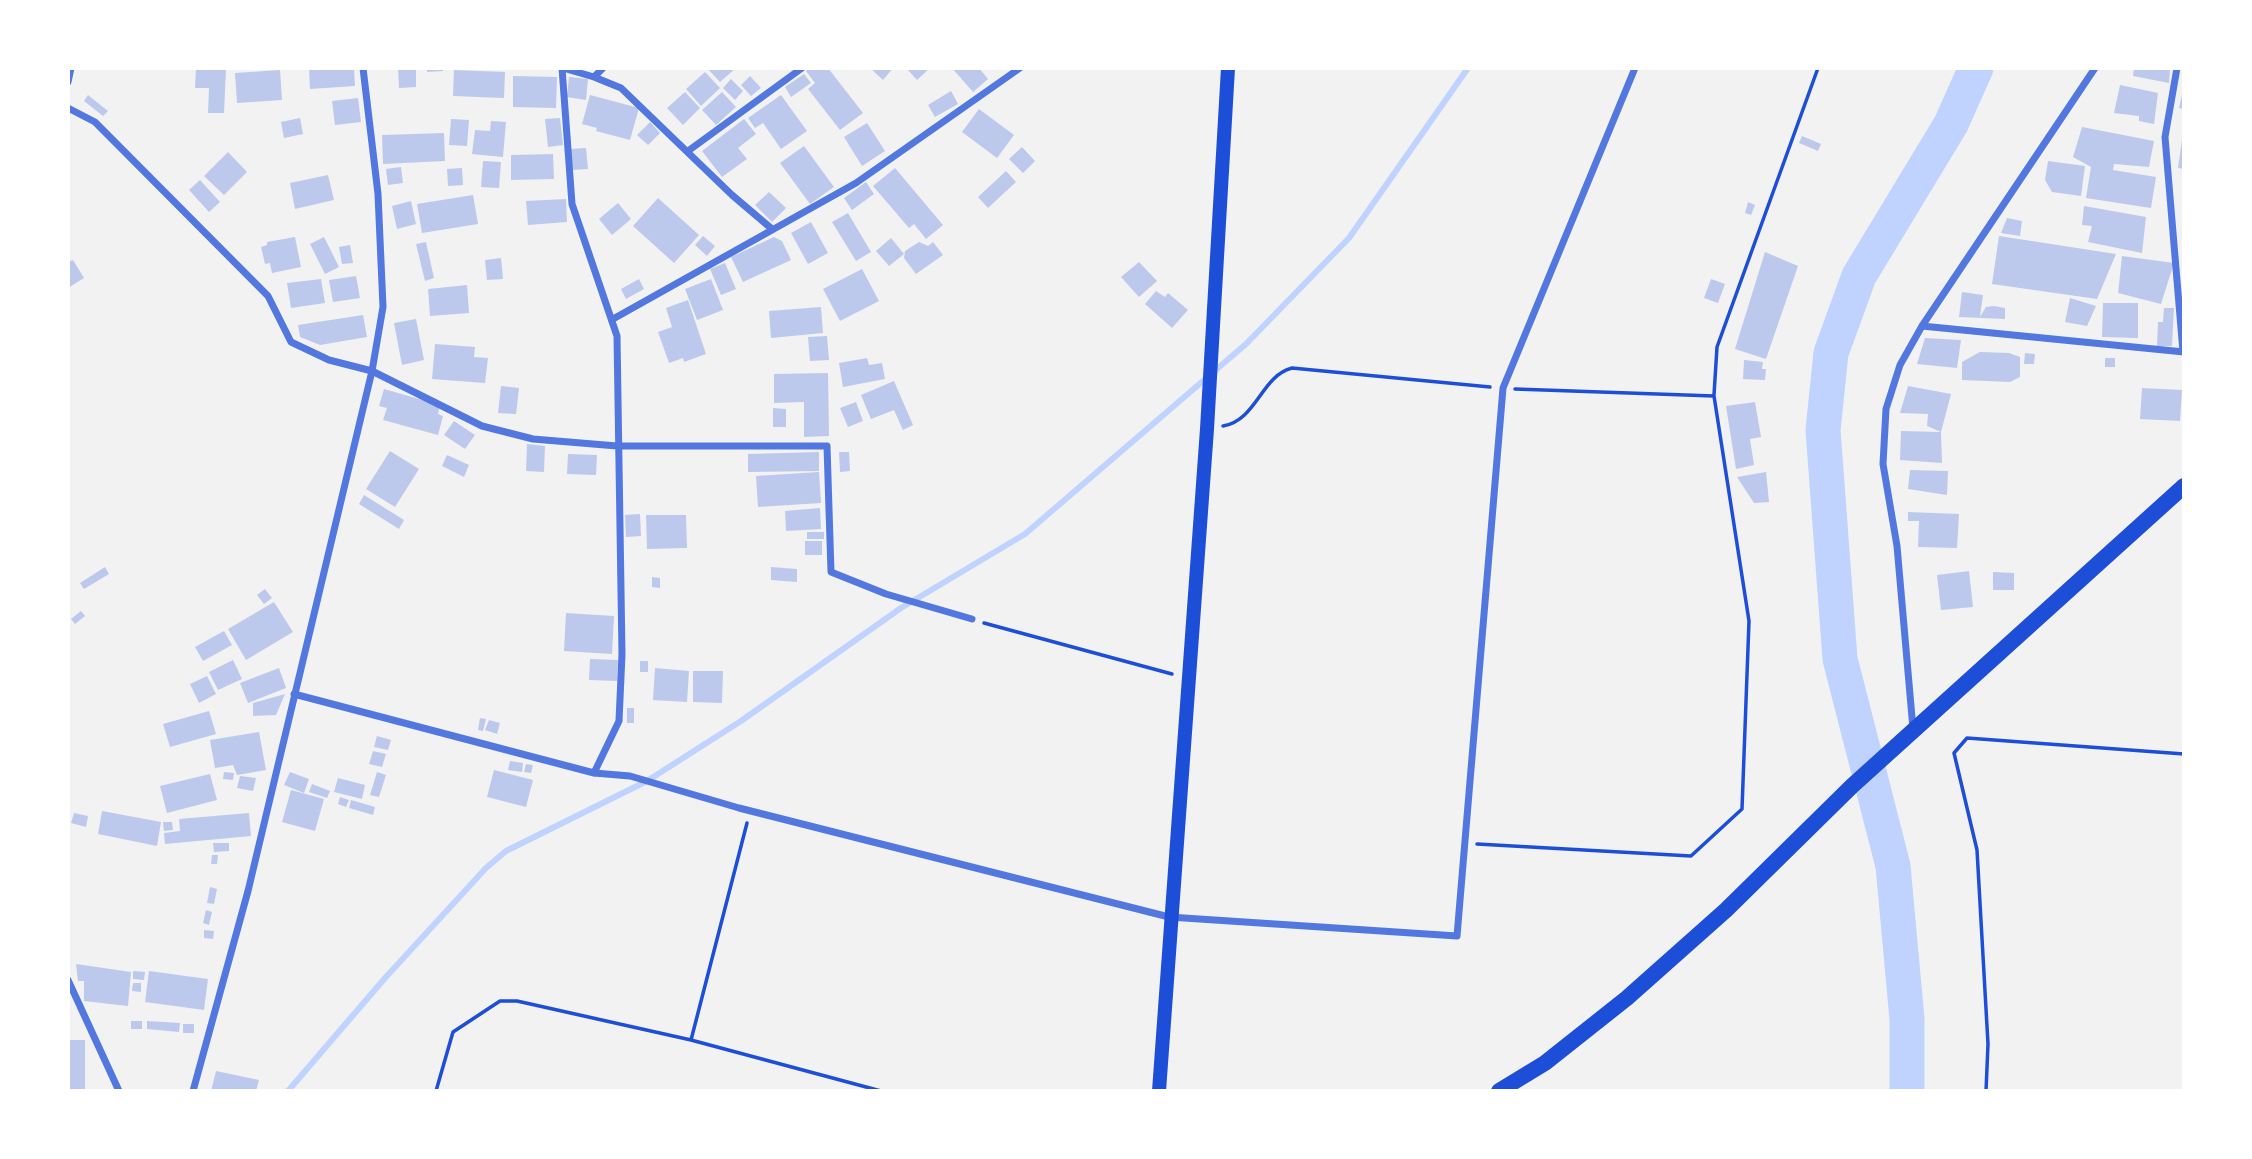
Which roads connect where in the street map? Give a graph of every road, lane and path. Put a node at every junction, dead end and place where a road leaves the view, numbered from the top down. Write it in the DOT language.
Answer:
graph roads {
  1 [pos="71,68"];
  2 [pos="363,68"];
  3 [pos="562,68"];
  4 [pos="603,68"];
  5 [pos="802,68"];
  6 [pos="1020,68"];
  7 [pos="1228,68"];
  8 [pos="1635,68"];
  9 [pos="1818,68"];
  10 [pos="2095,68"];
  11 [pos="2177,68"];
  12 [pos="594,77"];
  13 [pos="68,82"];
  14 [pos="68,108"];
  15 [pos="688,152"];
  16 [pos="772,229"];
  17 [pos="613,319"];
  18 [pos="1922,326"];
  19 [pos="2183,352"];
  20 [pos="372,371"];
  21 [pos="1503,388"];
  22 [pos="1714,396"];
  23 [pos="1208,423"];
  24 [pos="617,446"];
  25 [pos="2184,486"];
  26 [pos="972,619"];
  27 [pos="1188,678"];
  28 [pos="294,694"];
  29 [pos="1911,732"];
  30 [pos="2184,754"];
  31 [pos="594,773"];
  32 [pos="750,810"];
  33 [pos="1464,844"];
  34 [pos="1169,917"];
  35 [pos="68,980"];
  36 [pos="691,1040"];
  37 [pos="119,1091"];
  38 [pos="193,1091"];
  39 [pos="436,1091"];
  40 [pos="881,1091"];
  41 [pos="1158,1091"];
  42 [pos="1499,1091"];
  43 [pos="1986,1091"];
  1 -- 13 [label="street"];
  2 -- 20 [label="street"];
  3 -- 12 [label="street"];
  3 -- 17 [label="street"];
  4 -- 12 [label="street"];
  5 -- 15 [label="street"];
  6 -- 16 [label="street"];
  7 -- 23 [label="main road"];
  8 -- 21 [label="street"];
  9 -- 22 [label="path"];
  10 -- 18 [label="street"];
  11 -- 19 [label="street"];
  12 -- 15 [label="street"];
  14 -- 20 [label="street"];
  15 -- 16 [label="street"];
  16 -- 17 [label="street"];
  17 -- 24 [label="street"];
  18 -- 19 [label="street"];
  18 -- 29 [label="street"];
  20 -- 24 [label="street"];
  20 -- 28 [label="street"];
  21 -- 22 [label="path"];
  21 -- 23 [label="path"];
  21 -- 33 [label="street"];
  22 -- 33 [label="path"];
  23 -- 27 [label="main road"];
  24 -- 26 [label="street"];
  24 -- 31 [label="street"];
  25 -- 29 [label="highway"];
  26 -- 27 [label="path"];
  27 -- 34 [label="main road"];
  28 -- 31 [label="street"];
  28 -- 38 [label="street"];
  29 -- 42 [label="highway"];
  30 -- 43 [label="path"];
  31 -- 32 [label="street"];
  32 -- 34 [label="street"];
  32 -- 36 [label="path"];
  33 -- 34 [label="street"];
  34 -- 41 [label="main road"];
  35 -- 37 [label="street"];
  36 -- 39 [label="path"];
  36 -- 40 [label="path"];
}
